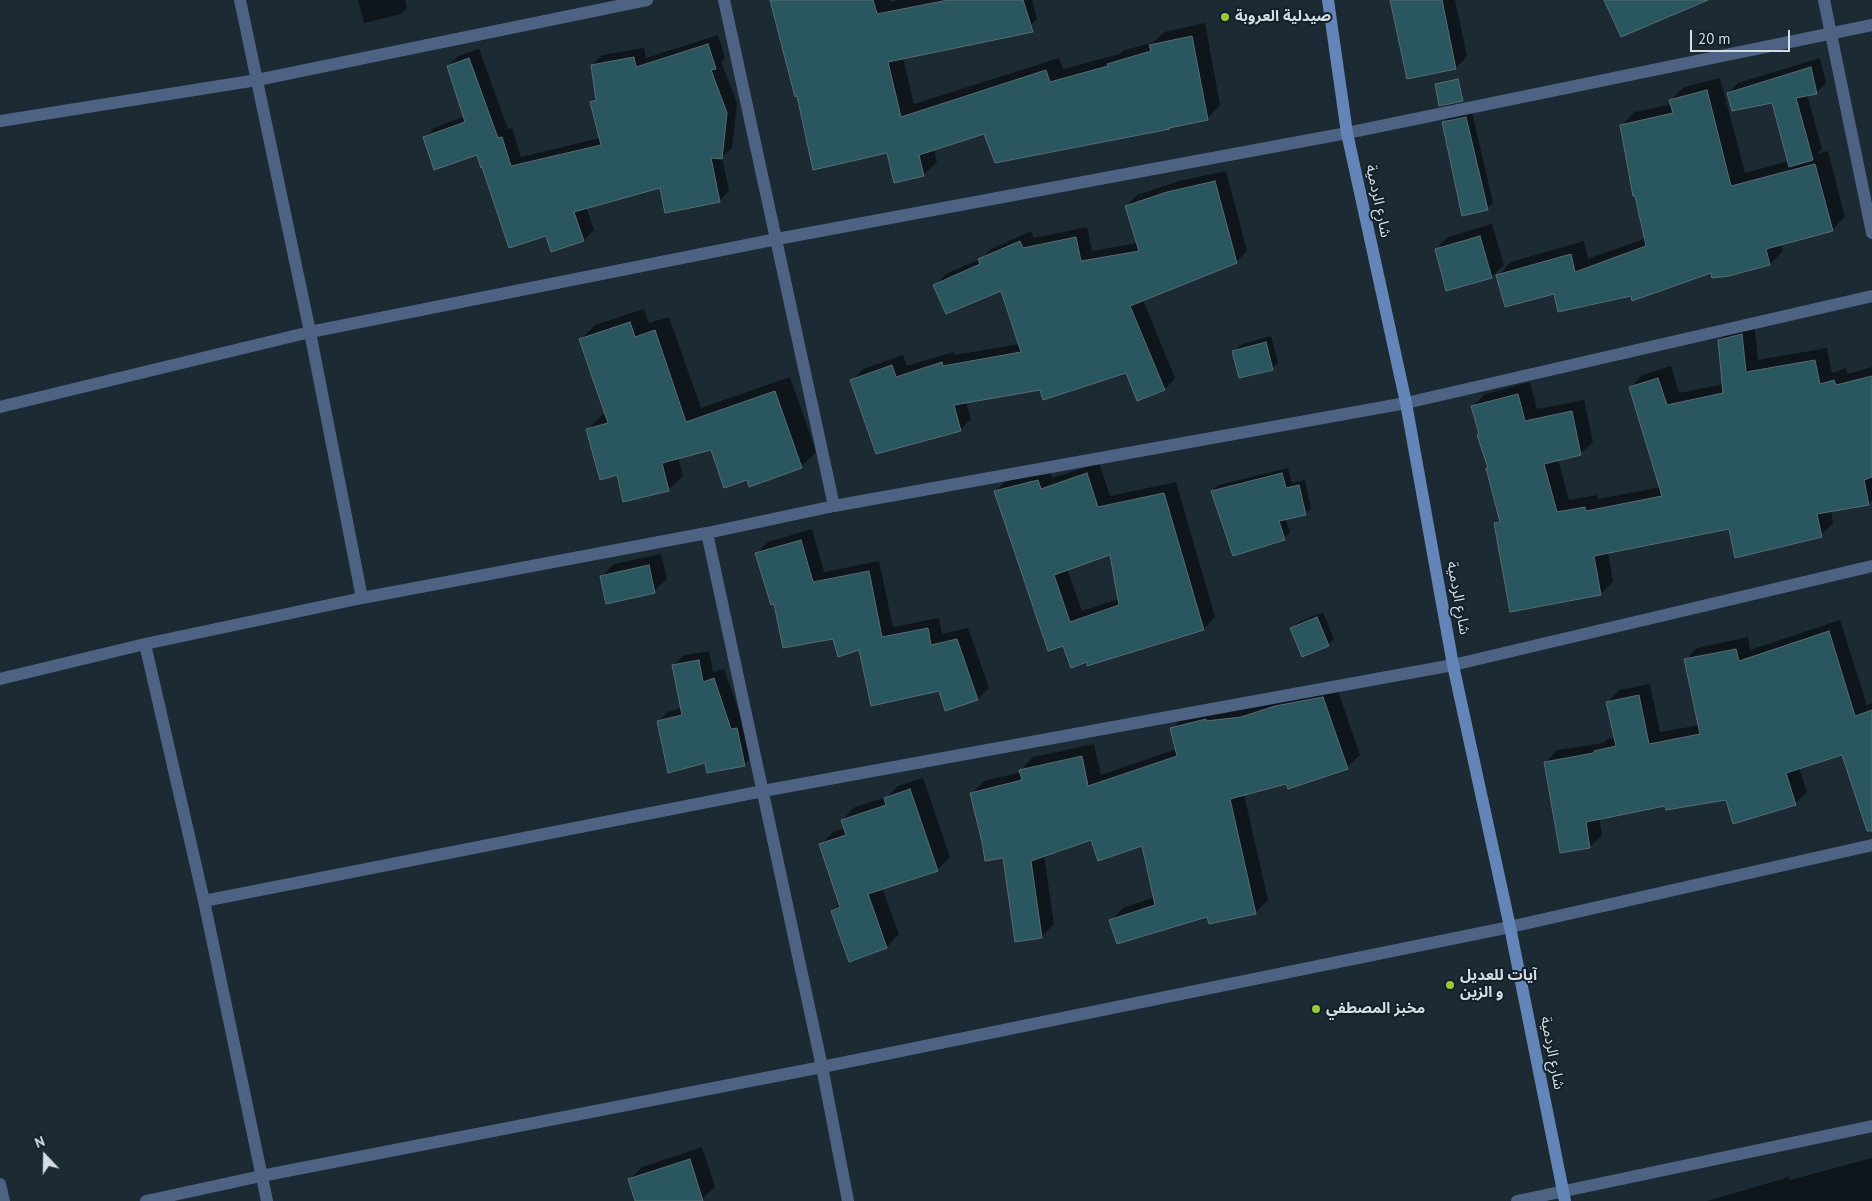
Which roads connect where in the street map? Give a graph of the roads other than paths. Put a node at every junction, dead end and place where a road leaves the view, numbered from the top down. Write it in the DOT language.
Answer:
graph roads {
  1 [pos="240,0"];
  2 [pos="647,0"];
  3 [pos="724,0"];
  4 [pos="1328,0"];
  5 [pos="1824,0"];
  6 [pos="1872,25"];
  7 [pos="1831,33"];
  8 [pos="257,80"];
  9 [pos="0,121"];
  10 [pos="1346,133"];
  11 [pos="1872,233"];
  12 [pos="777,239"];
  13 [pos="1872,296"];
  14 [pos="310,332"];
  15 [pos="1406,403"];
  16 [pos="0,407"];
  17 [pos="834,506"];
  18 [pos="708,533"];
  19 [pos="1872,566"];
  20 [pos="362,598"];
  21 [pos="145,644"];
  22 [pos="1453,664"];
  23 [pos="0,680"];
  24 [pos="763,791"];
  25 [pos="1872,845"];
  26 [pos="204,900"];
  27 [pos="1510,927"];
  28 [pos="822,1067"];
  29 [pos="1872,1126"];
  30 [pos="261,1176"];
  31 [pos="0,1184"];
  32 [pos="1564,1196"];
  33 [pos="4,1201"];
  34 [pos="146,1201"];
  35 [pos="267,1201"];
  36 [pos="848,1201"];
  37 [pos="1517,1201"];
  1 -- 8 [label="street"];
  2 -- 8 [label="street"];
  3 -- 12 [label="street"];
  4 -- 10 [label="street, شارع الردمية"];
  5 -- 7 [label="street"];
  6 -- 7 [label="street"];
  7 -- 10 [label="street"];
  7 -- 11 [label="street"];
  8 -- 9 [label="street"];
  8 -- 14 [label="street"];
  10 -- 12 [label="street"];
  10 -- 15 [label="street, شارع الردمية"];
  12 -- 14 [label="street"];
  12 -- 17 [label="street"];
  13 -- 15 [label="street"];
  14 -- 16 [label="street"];
  14 -- 20 [label="street"];
  15 -- 17 [label="street"];
  15 -- 22 [label="street, شارع الردمية"];
  17 -- 18 [label="street"];
  18 -- 20 [label="street"];
  18 -- 24 [label="street"];
  19 -- 22 [label="street"];
  20 -- 21 [label="street"];
  21 -- 23 [label="street"];
  21 -- 26 [label="street"];
  22 -- 24 [label="street"];
  22 -- 27 [label="street, شارع الردمية"];
  24 -- 26 [label="street"];
  24 -- 28 [label="street"];
  25 -- 27 [label="street"];
  26 -- 30 [label="street"];
  27 -- 28 [label="street"];
  27 -- 32 [label="street, شارع الردمية"];
  28 -- 30 [label="street"];
  28 -- 36 [label="street"];
  29 -- 32 [label="street"];
  30 -- 34 [label="street"];
  30 -- 35 [label="street"];
  31 -- 33 [label="street"];
  32 -- 37 [label="street"];
}
